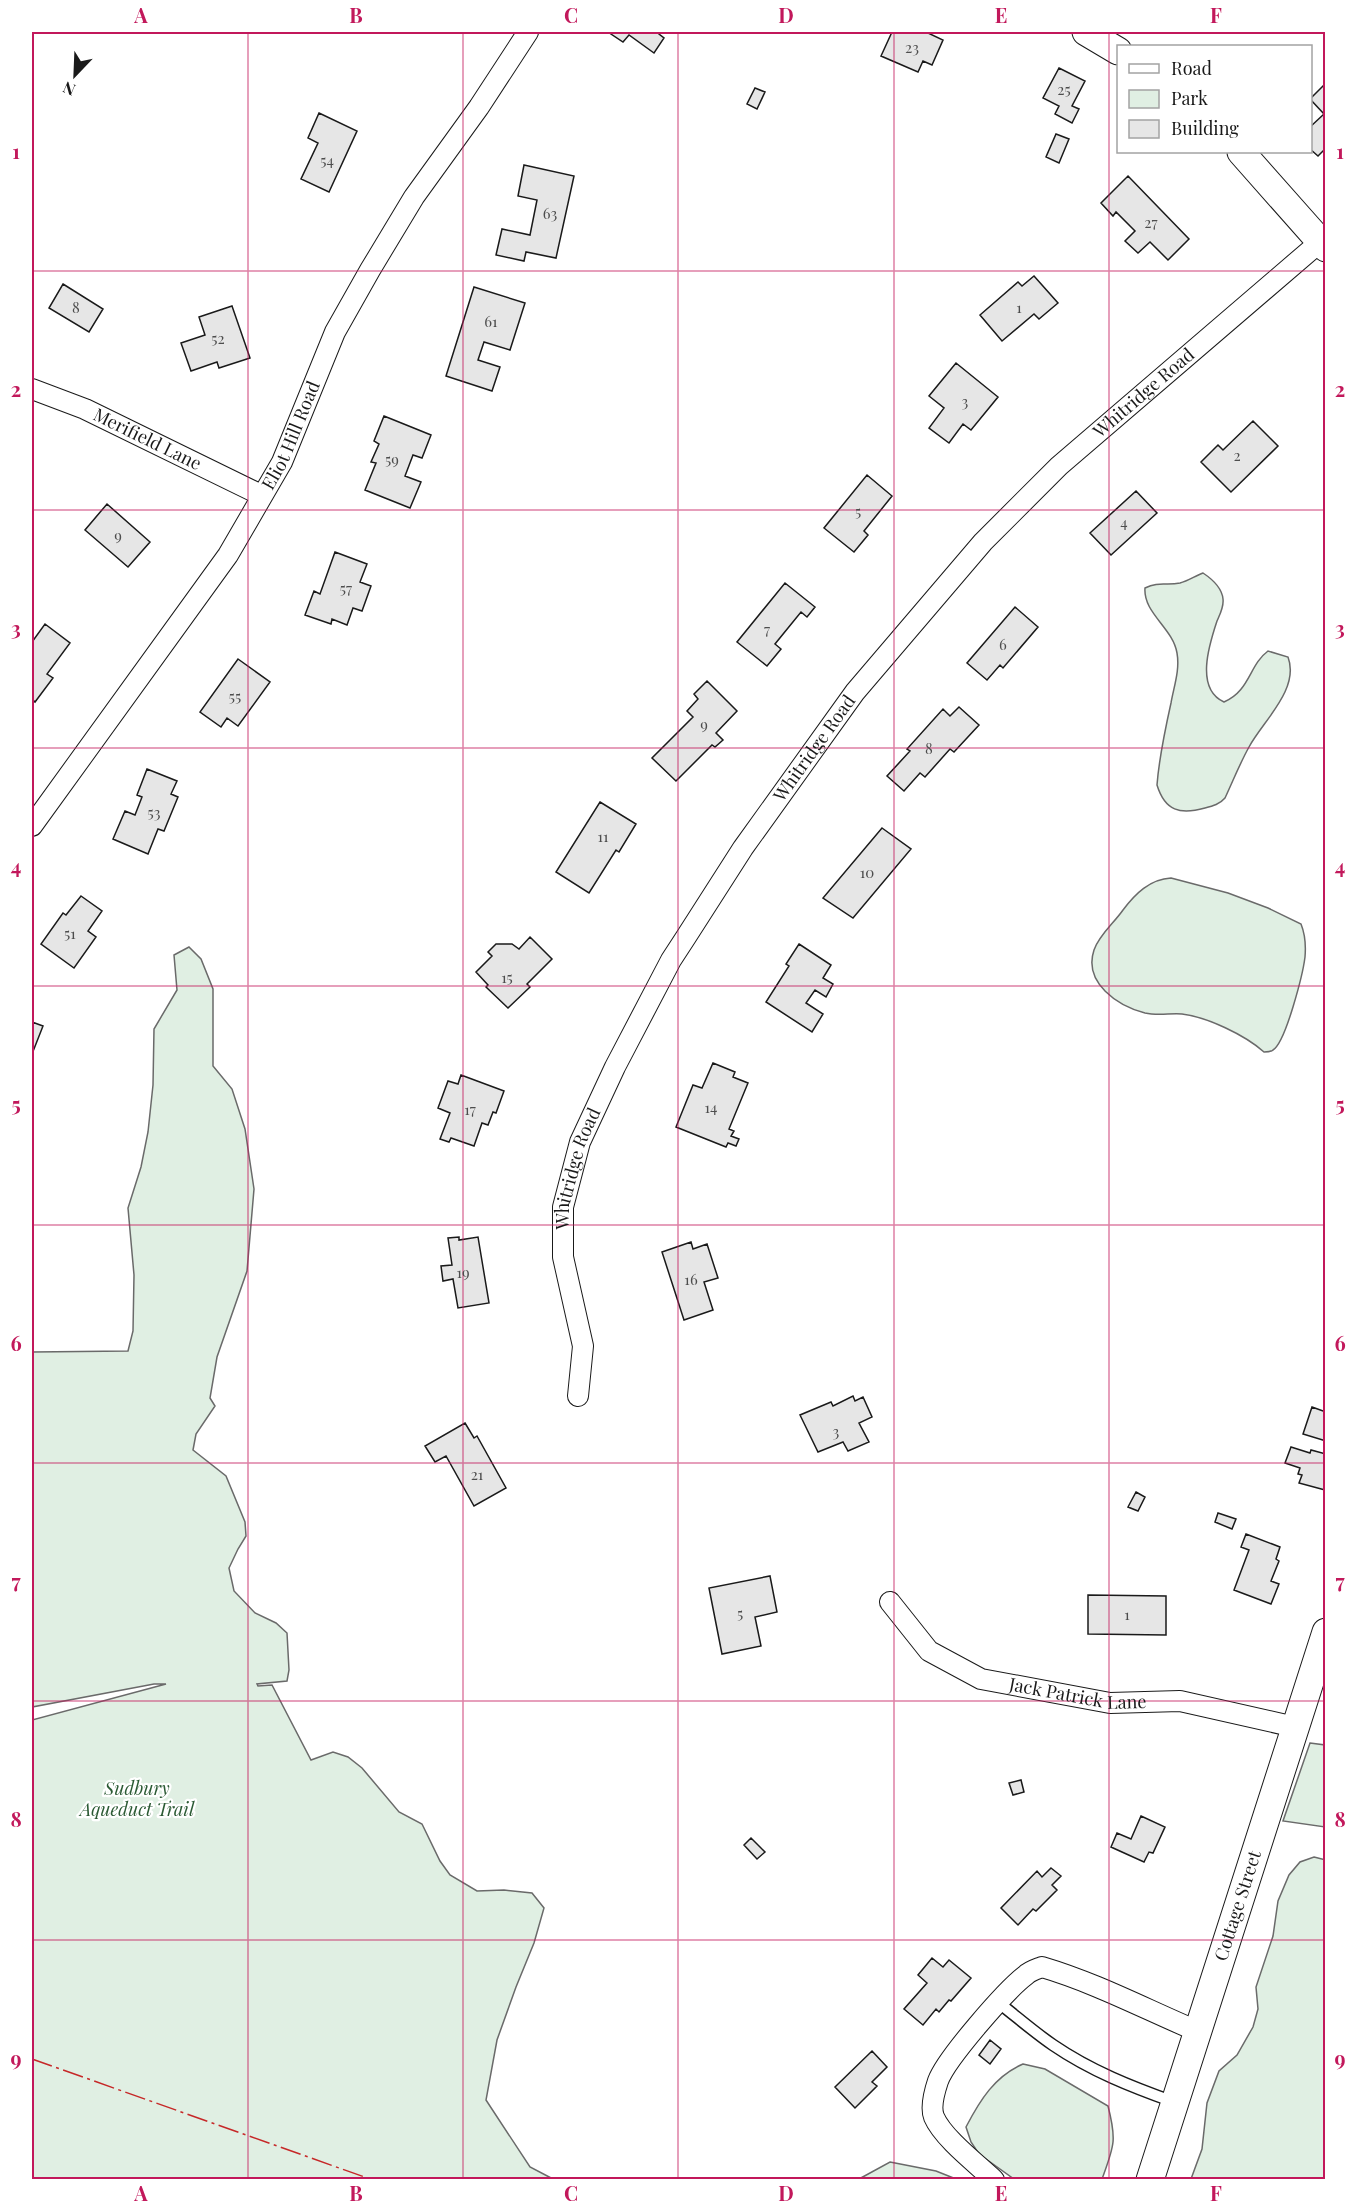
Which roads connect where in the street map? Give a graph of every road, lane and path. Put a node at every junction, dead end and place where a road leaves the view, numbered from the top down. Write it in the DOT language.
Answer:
graph roads {
  1 [pos="528,32"];
  2 [pos="1086,32"];
  3 [pos="1117,50"];
  4 [pos="1242,153"];
  5 [pos="1323,245"];
  6 [pos="32,389"];
  7 [pos="261,495"];
  8 [pos="32,826"];
  9 [pos="578,1396"];
  10 [pos="890,1602"];
  11 [pos="1326,1632"];
  12 [pos="1295,1726"];
  13 [pos="999,2003"];
  14 [pos="1197,2031"];
  15 [pos="1175,2102"];
  16 [pos="994,2180"];
  17 [pos="1150,2180"];
  1 -- 7 [label="street, Eliot Hill Road"];
  2 -- 3 [label="street"];
  4 -- 5 [label="street"];
  5 -- 9 [label="street, Whitridge Road"];
  6 -- 7 [label="street, Merifield Lane"];
  7 -- 8 [label="street, Eliot Hill Road"];
  10 -- 12 [label="street, Jack Patrick Lane"];
  11 -- 12 [label="street, Cottage Street"];
  12 -- 14 [label="street, Cottage Street"];
  13 -- 14 [label="street"];
  13 -- 15 [label="lane"];
  13 -- 16 [label="street"];
  14 -- 15 [label="street, Cottage Street"];
  15 -- 17 [label="street, Cottage Street"];
}
